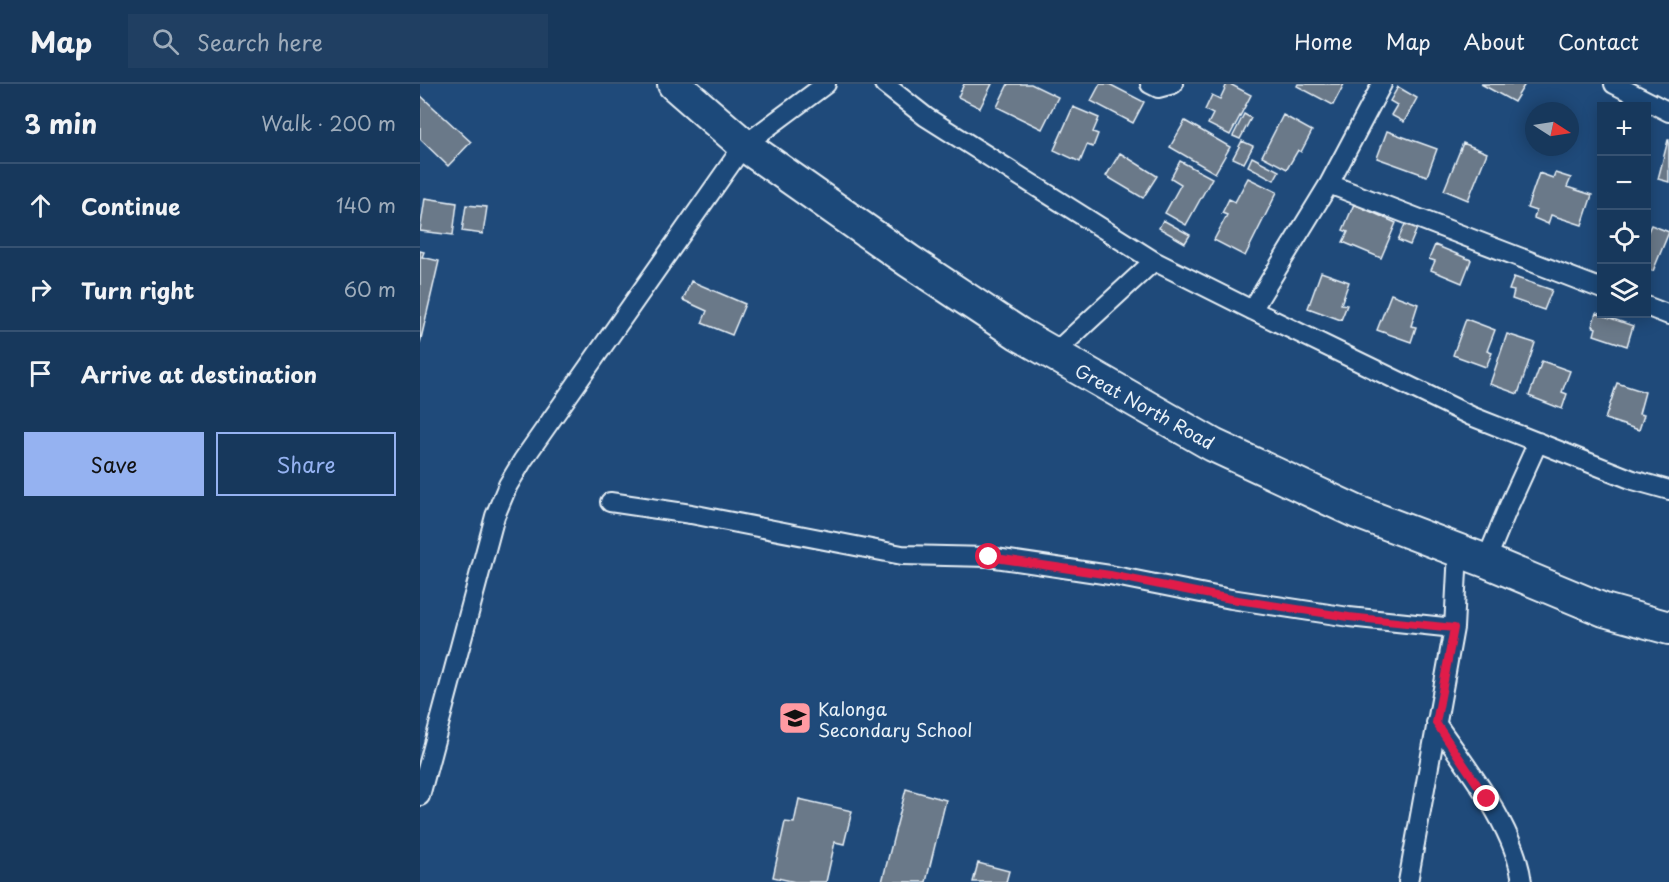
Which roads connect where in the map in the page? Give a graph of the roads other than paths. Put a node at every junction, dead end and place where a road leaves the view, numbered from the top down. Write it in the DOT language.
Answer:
graph roads {
  1 [pos="674,84"];
  2 [pos="825,84"];
  3 [pos="884,84"];
  4 [pos="1149,84"];
  5 [pos="1173,84"];
  6 [pos="1382,84"];
  7 [pos="1614,84"];
  8 [pos="1669,112"];
  9 [pos="744,145"];
  10 [pos="1329,184"];
  11 [pos="1154,261"];
  12 [pos="1597,287"];
  13 [pos="1651,308"];
  14 [pos="1252,310"];
  15 [pos="1669,315"];
  16 [pos="1053,354"];
  17 [pos="1538,442"];
  18 [pos="1669,490"];
  19 [pos="610,502"];
  20 [pos="1472,556"];
  21 [pos="1454,628"];
  22 [pos="1669,628"];
  23 [pos="1436,723"];
  24 [pos="420,796"];
  25 [pos="1408,882"];
  26 [pos="1522,882"];
  1 -- 9 [label="highway, Great North Road"];
  2 -- 9 [label="street"];
  3 -- 11 [label="street"];
  4 -- 5 [label="street"];
  6 -- 10 [label="street"];
  7 -- 8 [label="street"];
  9 -- 16 [label="highway, Great North Road"];
  9 -- 24 [label="street"];
  10 -- 12 [label="street"];
  10 -- 14 [label="street"];
  11 -- 14 [label="street"];
  11 -- 16 [label="street"];
  13 -- 15 [label="street"];
  14 -- 17 [label="street"];
  16 -- 20 [label="highway, Great North Road"];
  17 -- 18 [label="street"];
  17 -- 20 [label="street"];
  19 -- 21 [label="street"];
  20 -- 21 [label="street"];
  20 -- 22 [label="highway, Great North Road"];
  21 -- 23 [label="street"];
  23 -- 25 [label="street"];
  23 -- 26 [label="street"];
}
